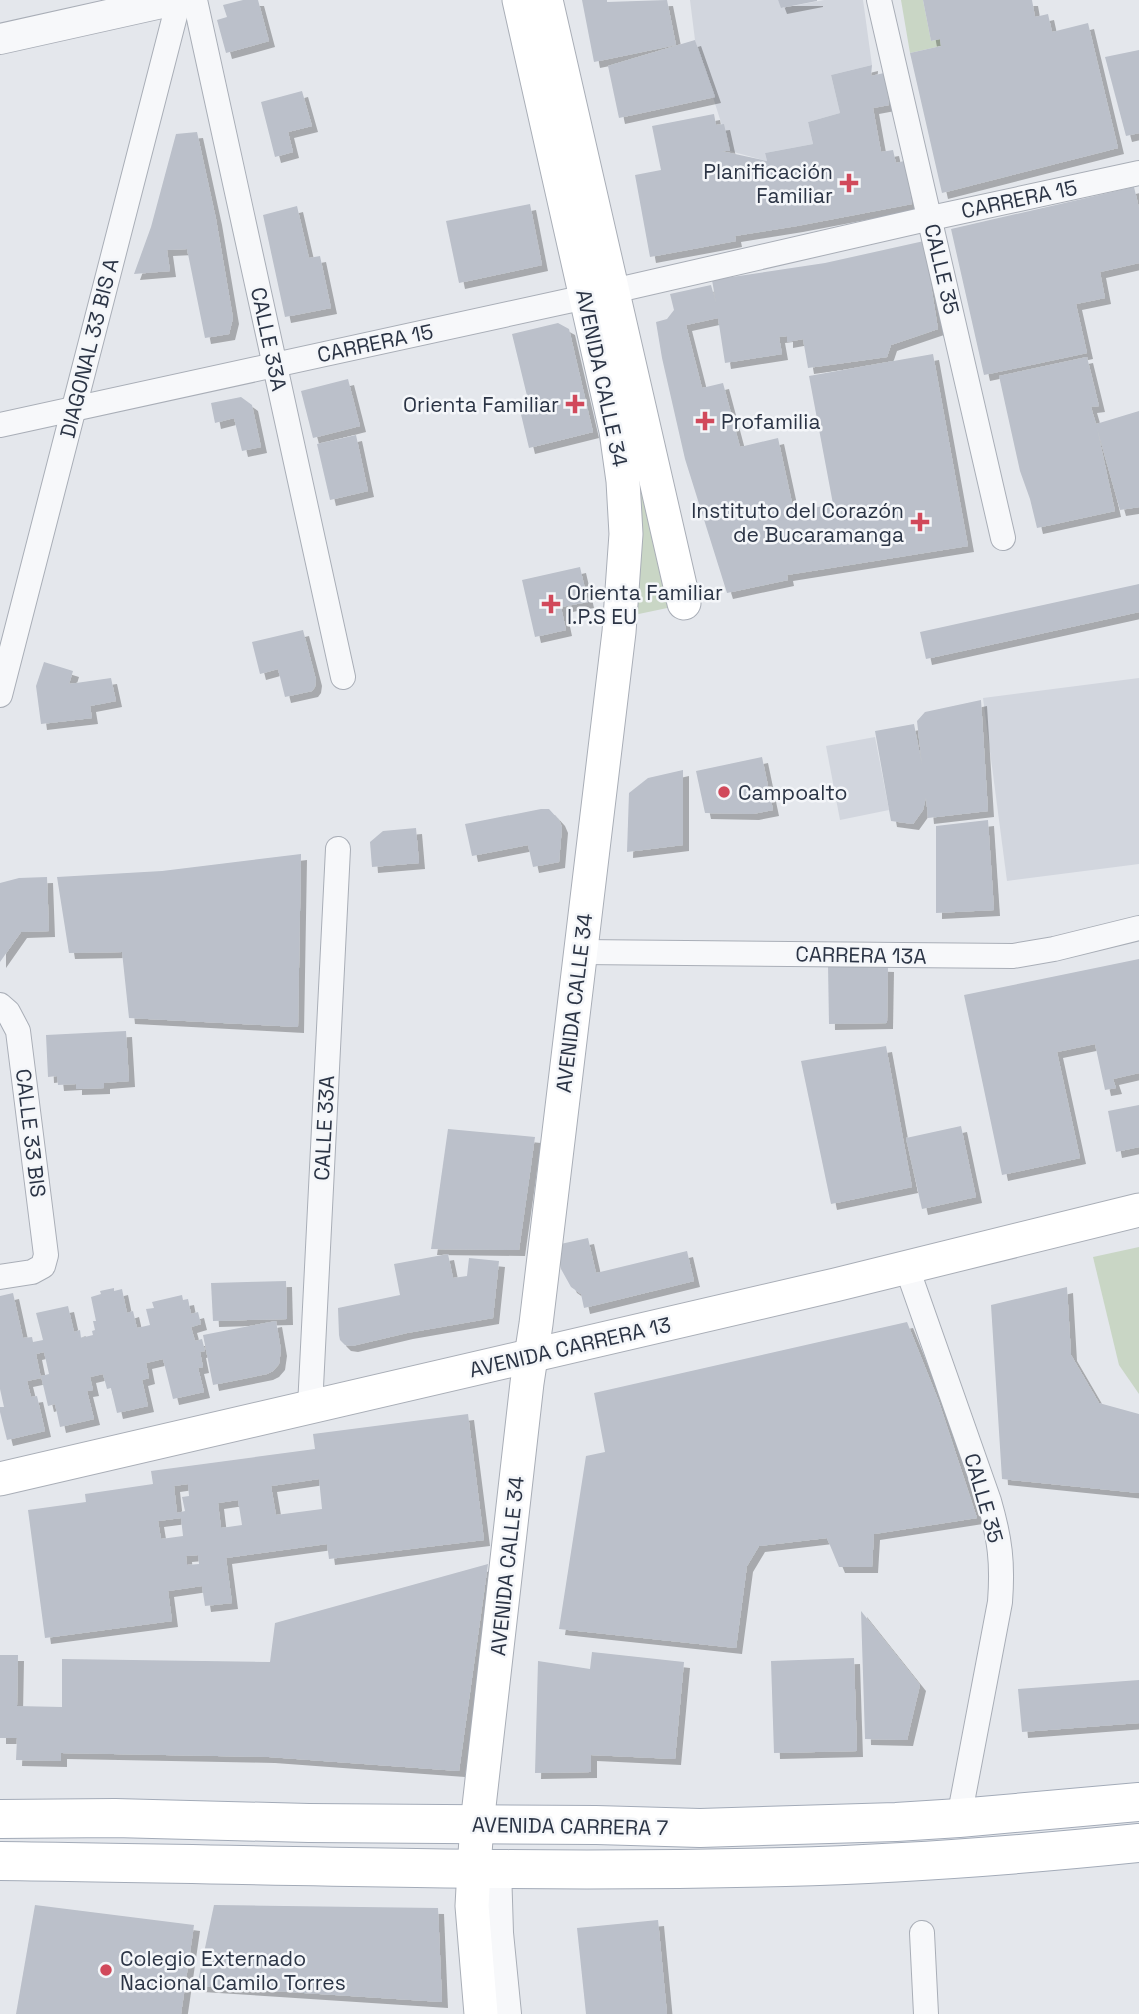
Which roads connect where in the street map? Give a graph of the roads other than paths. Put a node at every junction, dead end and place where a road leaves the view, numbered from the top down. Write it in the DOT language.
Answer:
graph roads {
  1 [pos="195,0"];
  2 [pos="519,0"];
  3 [pos="546,0"];
  4 [pos="879,0"];
  5 [pos="167,1"];
  6 [pos="0,39"];
  7 [pos="1139,173"];
  8 [pos="931,218"];
  9 [pos="599,294"];
  10 [pos="275,364"];
  11 [pos="74,408"];
  12 [pos="0,425"];
  13 [pos="1003,538"];
  14 [pos="684,603"];
  15 [pos="343,677"];
  16 [pos="0,695"];
  17 [pos="338,849"];
  18 [pos="1139,928"];
  19 [pos="581,952"];
  20 [pos="0,1004"];
  21 [pos="1139,1210"];
  22 [pos="907,1268"];
  23 [pos="0,1277"];
  24 [pos="531,1356"];
  25 [pos="310,1407"];
  26 [pos="0,1479"];
  27 [pos="1139,1802"];
  28 [pos="959,1818"];
  29 [pos="0,1819"];
  30 [pos="477,1824"];
  31 [pos="1139,1843"];
  32 [pos="0,1861"];
  33 [pos="485,1869"];
  34 [pos="922,1933"];
  35 [pos="493,2011"];
  36 [pos="926,2014"];
  1 -- 10 [label="street, CALLE 33A"];
  2 -- 9 [label="main road, AVENIDA CALLE 34"];
  3 -- 9 [label="main road, AVENIDA CALLE 34"];
  4 -- 8 [label="street, CALLE 35"];
  5 -- 6 [label="street"];
  5 -- 11 [label="street, DIAGONAL 33 BIS A"];
  7 -- 8 [label="street, CARRERA 15"];
  8 -- 9 [label="street, CARRERA 15"];
  8 -- 13 [label="street, CALLE 35"];
  9 -- 10 [label="street, CARRERA 15"];
  9 -- 14 [label="main road, AVENIDA CALLE 34"];
  9 -- 19 [label="main road, AVENIDA CALLE 34"];
  10 -- 11 [label="street, CARRERA 15"];
  10 -- 15 [label="street, CALLE 33A"];
  11 -- 12 [label="street, CARRERA 15"];
  11 -- 16 [label="street, DIAGONAL 33 BIS A"];
  17 -- 25 [label="street, CALLE 33A"];
  18 -- 19 [label="street, CARRERA 13A"];
  19 -- 24 [label="main road, AVENIDA CALLE 34"];
  20 -- 23 [label="street, CALLE 33 BIS"];
  21 -- 22 [label="main road, AVENIDA CARRERA 13"];
  22 -- 24 [label="main road, AVENIDA CARRERA 13"];
  22 -- 28 [label="street, CALLE 35"];
  24 -- 25 [label="main road, AVENIDA CARRERA 13"];
  24 -- 30 [label="main road, AVENIDA CALLE 34"];
  25 -- 26 [label="main road, AVENIDA CARRERA 13"];
  27 -- 28 [label="main road, AVENIDA CARRERA 7"];
  28 -- 30 [label="main road, AVENIDA CARRERA 7"];
  29 -- 30 [label="main road, AVENIDA CARRERA 7"];
  30 -- 33 [label="main road, AVENIDA CALLE 34"];
  31 -- 33 [label="main road, AVENIDA CARRERA 7"];
  32 -- 33 [label="main road, AVENIDA CARRERA 7"];
  33 -- 35 [label="main road, AVENIDA CALLE 34"];
  34 -- 36 [label="street"];
}
